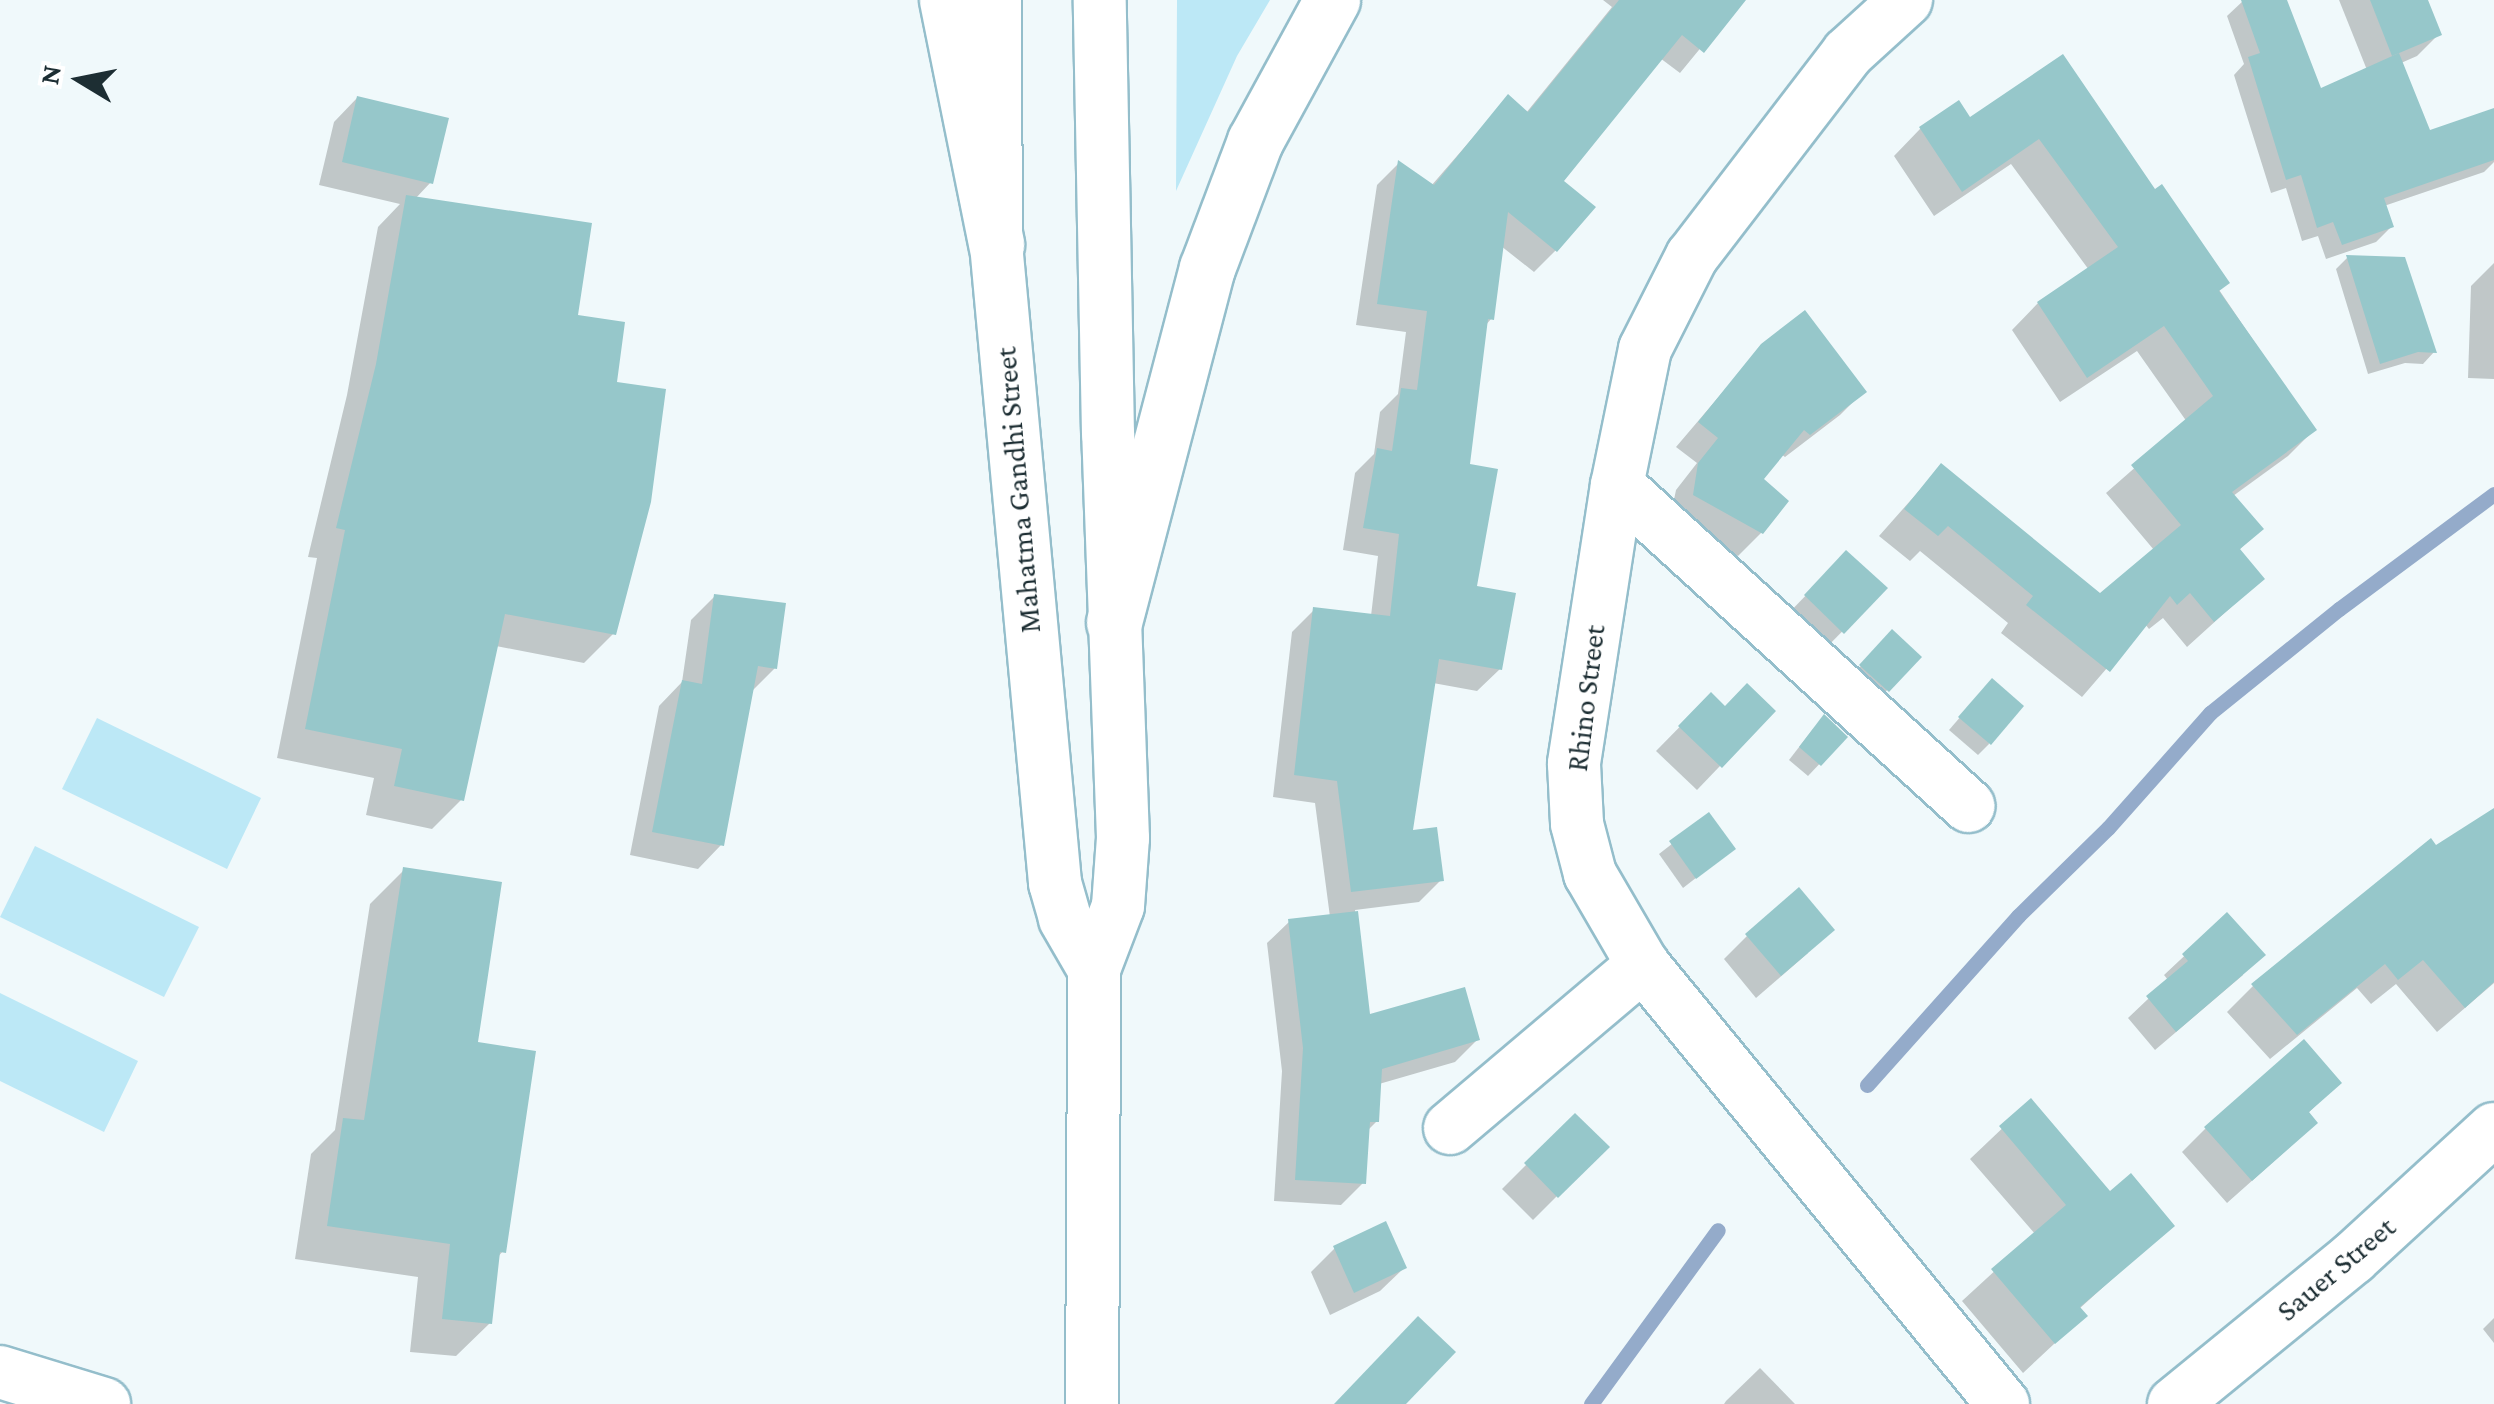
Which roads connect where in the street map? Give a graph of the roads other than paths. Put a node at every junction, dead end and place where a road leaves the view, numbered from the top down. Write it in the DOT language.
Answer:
graph roads {
  1 [pos="948,0"];
  2 [pos="994,0"];
  3 [pos="1100,0"];
  4 [pos="1332,0"];
  5 [pos="1906,0"];
  6 [pos="996,244"];
  7 [pos="1617,485"];
  8 [pos="1114,622"];
  9 [pos="1970,806"];
  10 [pos="1644,966"];
  11 [pos="1094,969"];
  12 [pos="1450,1128"];
  13 [pos="2494,1129"];
  14 [pos="0,1372"];
  15 [pos="104,1404"];
  16 [pos="1092,1404"];
  17 [pos="2003,1404"];
  18 [pos="2174,1404"];
  1 -- 6 [label="main road"];
  2 -- 6 [label="street, Mahatma Gandhi Street"];
  3 -- 8 [label="street, Mahatma Gandhi Street"];
  4 -- 8 [label="main road"];
  5 -- 7 [label="street, Rhino Street"];
  6 -- 11 [label="street, Mahatma Gandhi Street"];
  7 -- 9 [label="street"];
  7 -- 10 [label="street, Rhino Street"];
  8 -- 11 [label="street, Mahatma Gandhi Street"];
  10 -- 12 [label="street"];
  10 -- 17 [label="street, Rhino Street"];
  11 -- 16 [label="street, Mahatma Gandhi Street"];
  13 -- 18 [label="street, Sauer Street"];
  14 -- 15 [label="street"];
}
